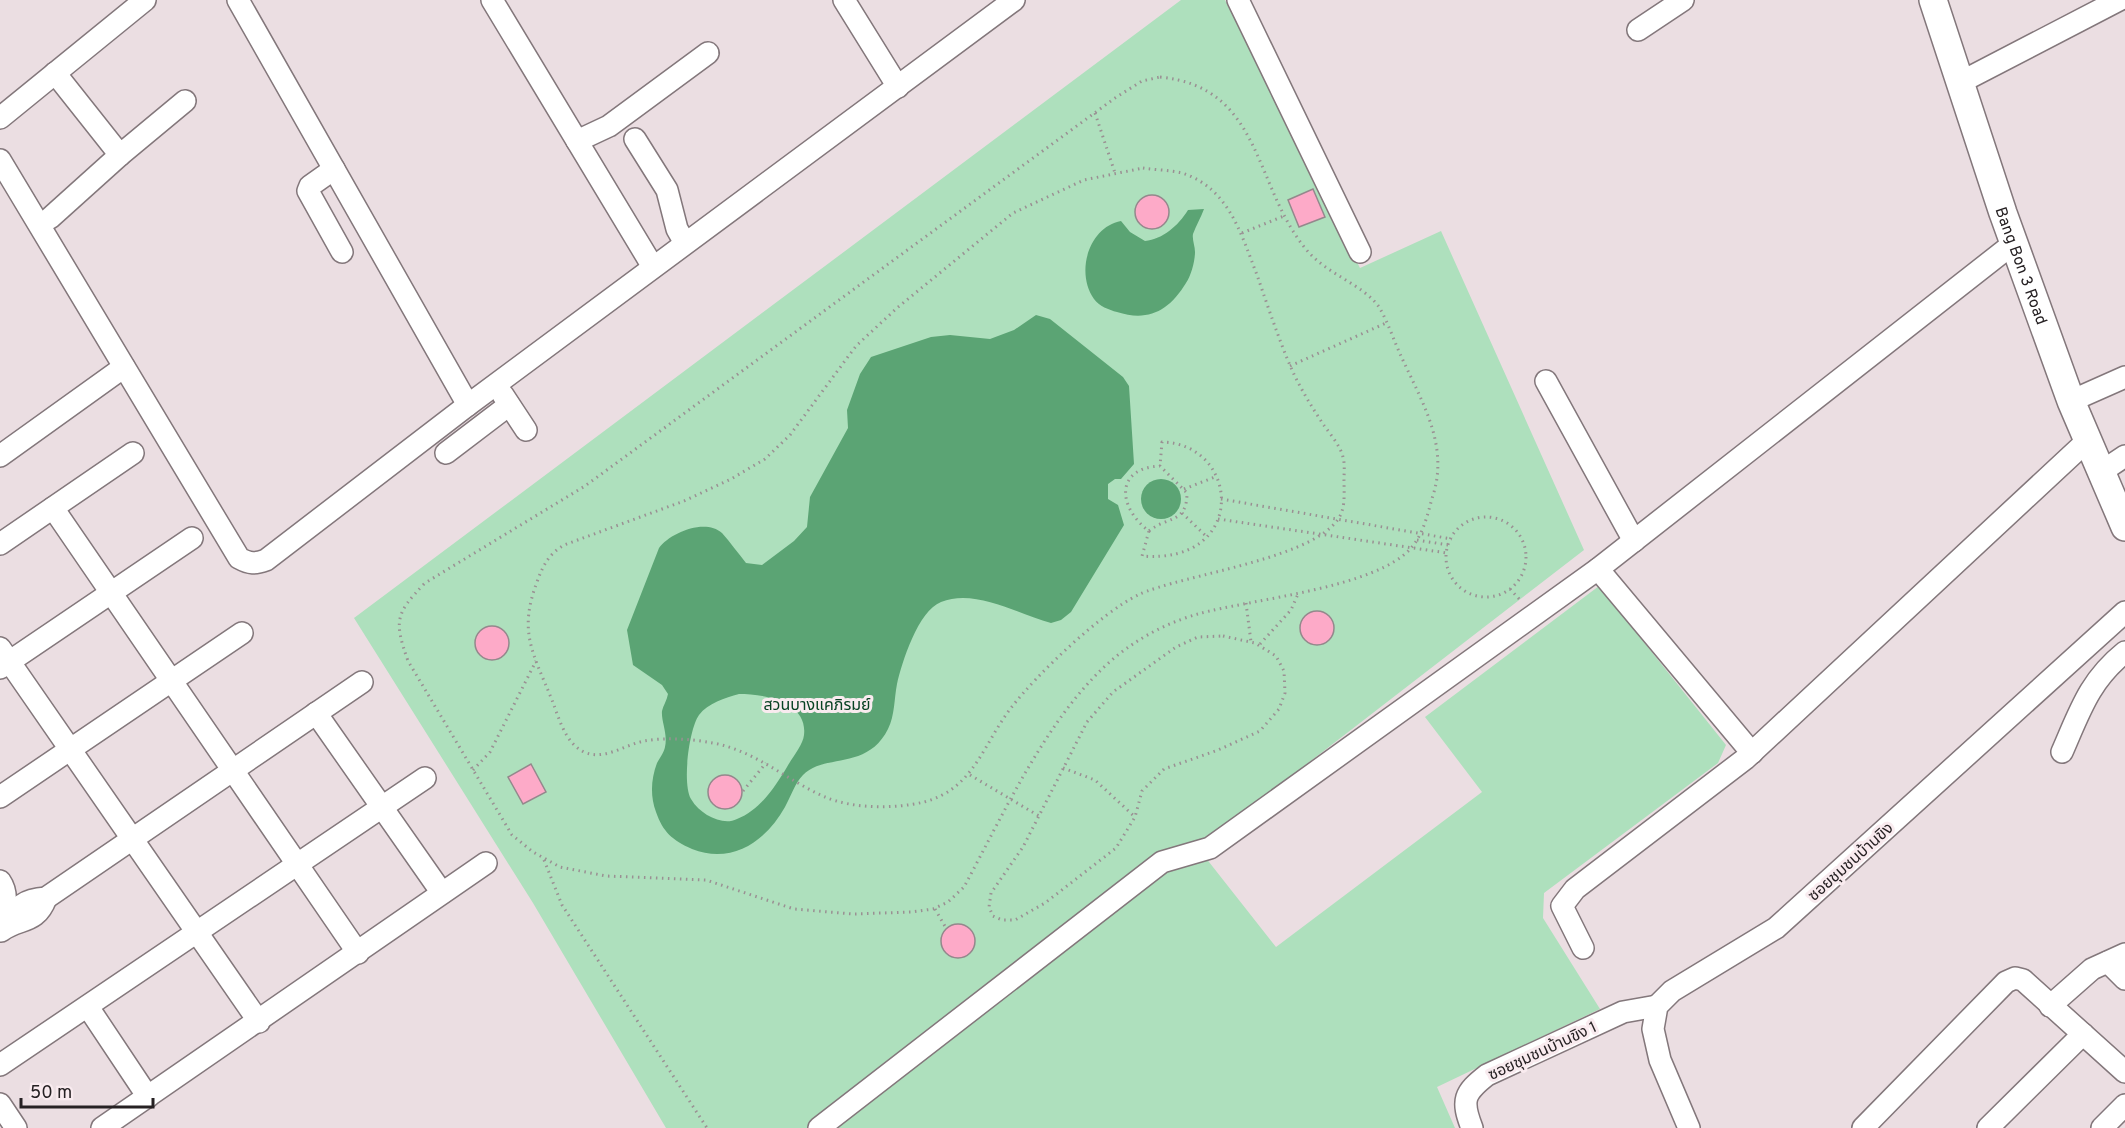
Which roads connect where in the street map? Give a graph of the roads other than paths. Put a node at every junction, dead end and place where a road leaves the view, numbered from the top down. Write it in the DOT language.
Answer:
graph roads {
  1 [pos="145,0"];
  2 [pos="238,0"];
  3 [pos="492,0"];
  4 [pos="844,0"];
  5 [pos="1238,0"];
  6 [pos="1683,0"];
  7 [pos="1933,0"];
  8 [pos="2119,0"];
  9 [pos="1004,3"];
  10 [pos="1638,30"];
  11 [pos="708,53"];
  12 [pos="55,73"];
  13 [pos="1960,82"];
  14 [pos="898,87"];
  15 [pos="185,101"];
  16 [pos="0,118"];
  17 [pos="635,139"];
  18 [pos="577,141"];
  19 [pos="120,155"];
  20 [pos="0,160"];
  21 [pos="334,169"];
  22 [pos="50,218"];
  23 [pos="685,243"];
  24 [pos="2014,243"];
  25 [pos="342,252"];
  26 [pos="1360,252"];
  27 [pos="652,267"];
  28 [pos="124,367"];
  29 [pos="2125,377"];
  30 [pos="1546,381"];
  31 [pos="496,384"];
  32 [pos="2071,401"];
  33 [pos="468,405"];
  34 [pos="509,405"];
  35 [pos="526,430"];
  36 [pos="2088,440"];
  37 [pos="133,453"];
  38 [pos="446,453"];
  39 [pos="0,456"];
  40 [pos="2125,456"];
  41 [pos="2101,472"];
  42 [pos="53,508"];
  43 [pos="2125,527"];
  44 [pos="192,538"];
  45 [pos="1634,541"];
  46 [pos="0,544"];
  47 [pos="1598,569"];
  48 [pos="111,593"];
  49 [pos="2125,612"];
  50 [pos="242,633"];
  51 [pos="2125,652"];
  52 [pos="3,659"];
  53 [pos="172,680"];
  54 [pos="362,682"];
  55 [pos="316,713"];
  56 [pos="70,749"];
  57 [pos="2062,752"];
  58 [pos="1752,753"];
  59 [pos="233,770"];
  60 [pos="425,778"];
  61 [pos="0,797"];
  62 [pos="382,807"];
  63 [pos="132,839"];
  64 [pos="486,863"];
  65 [pos="298,865"];
  66 [pos="0,881"];
  67 [pos="442,893"];
  68 [pos="3,927"];
  69 [pos="197,933"];
  70 [pos="1583,948"];
  71 [pos="358,953"];
  72 [pos="2116,958"];
  73 [pos="2125,979"];
  74 [pos="88,1006"];
  75 [pos="1657,1006"];
  76 [pos="2050,1006"];
  77 [pos="259,1022"];
  78 [pos="2083,1034"];
  79 [pos="0,1065"];
  80 [pos="2125,1072"];
  81 [pos="148,1097"];
  82 [pos="0,1104"];
  83 [pos="2125,1105"];
  84 [pos="16,1128"];
  85 [pos="102,1128"];
  86 [pos="819,1128"];
  87 [pos="1472,1128"];
  88 [pos="1689,1128"];
  89 [pos="1863,1128"];
  90 [pos="1988,1128"];
  91 [pos="2102,1128"];
  1 -- 12 [label="street"];
  2 -- 21 [label="street"];
  3 -- 18 [label="street"];
  4 -- 14 [label="street"];
  5 -- 26 [label="street"];
  6 -- 10 [label="street"];
  7 -- 13 [label="main road, Bang Bon 3 Road"];
  8 -- 13 [label="street"];
  9 -- 14 [label="street"];
  11 -- 18 [label="street"];
  12 -- 16 [label="street"];
  12 -- 19 [label="street"];
  13 -- 24 [label="main road, Bang Bon 3 Road"];
  14 -- 23 [label="street"];
  15 -- 19 [label="street"];
  17 -- 23 [label="street"];
  18 -- 27 [label="street"];
  19 -- 22 [label="street"];
  20 -- 28 [label="street"];
  21 -- 25 [label="street"];
  21 -- 33 [label="street"];
  23 -- 27 [label="street"];
  24 -- 32 [label="main road, Bang Bon 3 Road"];
  24 -- 45 [label="street"];
  27 -- 31 [label="street"];
  28 -- 33 [label="street"];
  28 -- 39 [label="street"];
  29 -- 32 [label="street"];
  30 -- 45 [label="street"];
  31 -- 33 [label="street"];
  31 -- 34 [label="street"];
  32 -- 36 [label="main road, Bang Bon 3 Road"];
  34 -- 35 [label="street"];
  34 -- 38 [label="street"];
  36 -- 41 [label="main road, Bang Bon 3 Road"];
  36 -- 58 [label="street"];
  37 -- 42 [label="street"];
  40 -- 41 [label="street"];
  41 -- 43 [label="main road, Bang Bon 3 Road"];
  42 -- 46 [label="street"];
  42 -- 48 [label="street"];
  44 -- 48 [label="street"];
  45 -- 47 [label="street"];
  47 -- 58 [label="street"];
  47 -- 86 [label="street"];
  48 -- 52 [label="street"];
  48 -- 53 [label="street"];
  49 -- 75 [label="street, ซอยชุมชนบ้านขิง"];
  50 -- 53 [label="street"];
  51 -- 57 [label="street"];
  52 -- 56 [label="street"];
  53 -- 56 [label="street"];
  53 -- 59 [label="street"];
  54 -- 55 [label="street"];
  55 -- 59 [label="street"];
  55 -- 62 [label="street"];
  56 -- 61 [label="street"];
  56 -- 63 [label="street"];
  58 -- 70 [label="street"];
  59 -- 63 [label="street"];
  59 -- 65 [label="street"];
  60 -- 62 [label="street"];
  62 -- 65 [label="street"];
  62 -- 67 [label="street"];
  63 -- 68 [label="street"];
  63 -- 69 [label="street"];
  64 -- 67 [label="street"];
  65 -- 69 [label="street"];
  65 -- 71 [label="street"];
  66 -- 68 [label="street"];
  67 -- 71 [label="street"];
  69 -- 74 [label="street"];
  69 -- 77 [label="street"];
  71 -- 77 [label="street"];
  72 -- 73 [label="street"];
  72 -- 76 [label="street"];
  74 -- 79 [label="street"];
  74 -- 81 [label="street"];
  75 -- 87 [label="street, ซอยชุมชนบ้านขิง 1"];
  75 -- 88 [label="street"];
  76 -- 78 [label="street"];
  76 -- 89 [label="street"];
  77 -- 81 [label="street"];
  78 -- 80 [label="street"];
  78 -- 90 [label="street"];
  81 -- 85 [label="street"];
  82 -- 84 [label="street"];
  83 -- 91 [label="street"];
}
